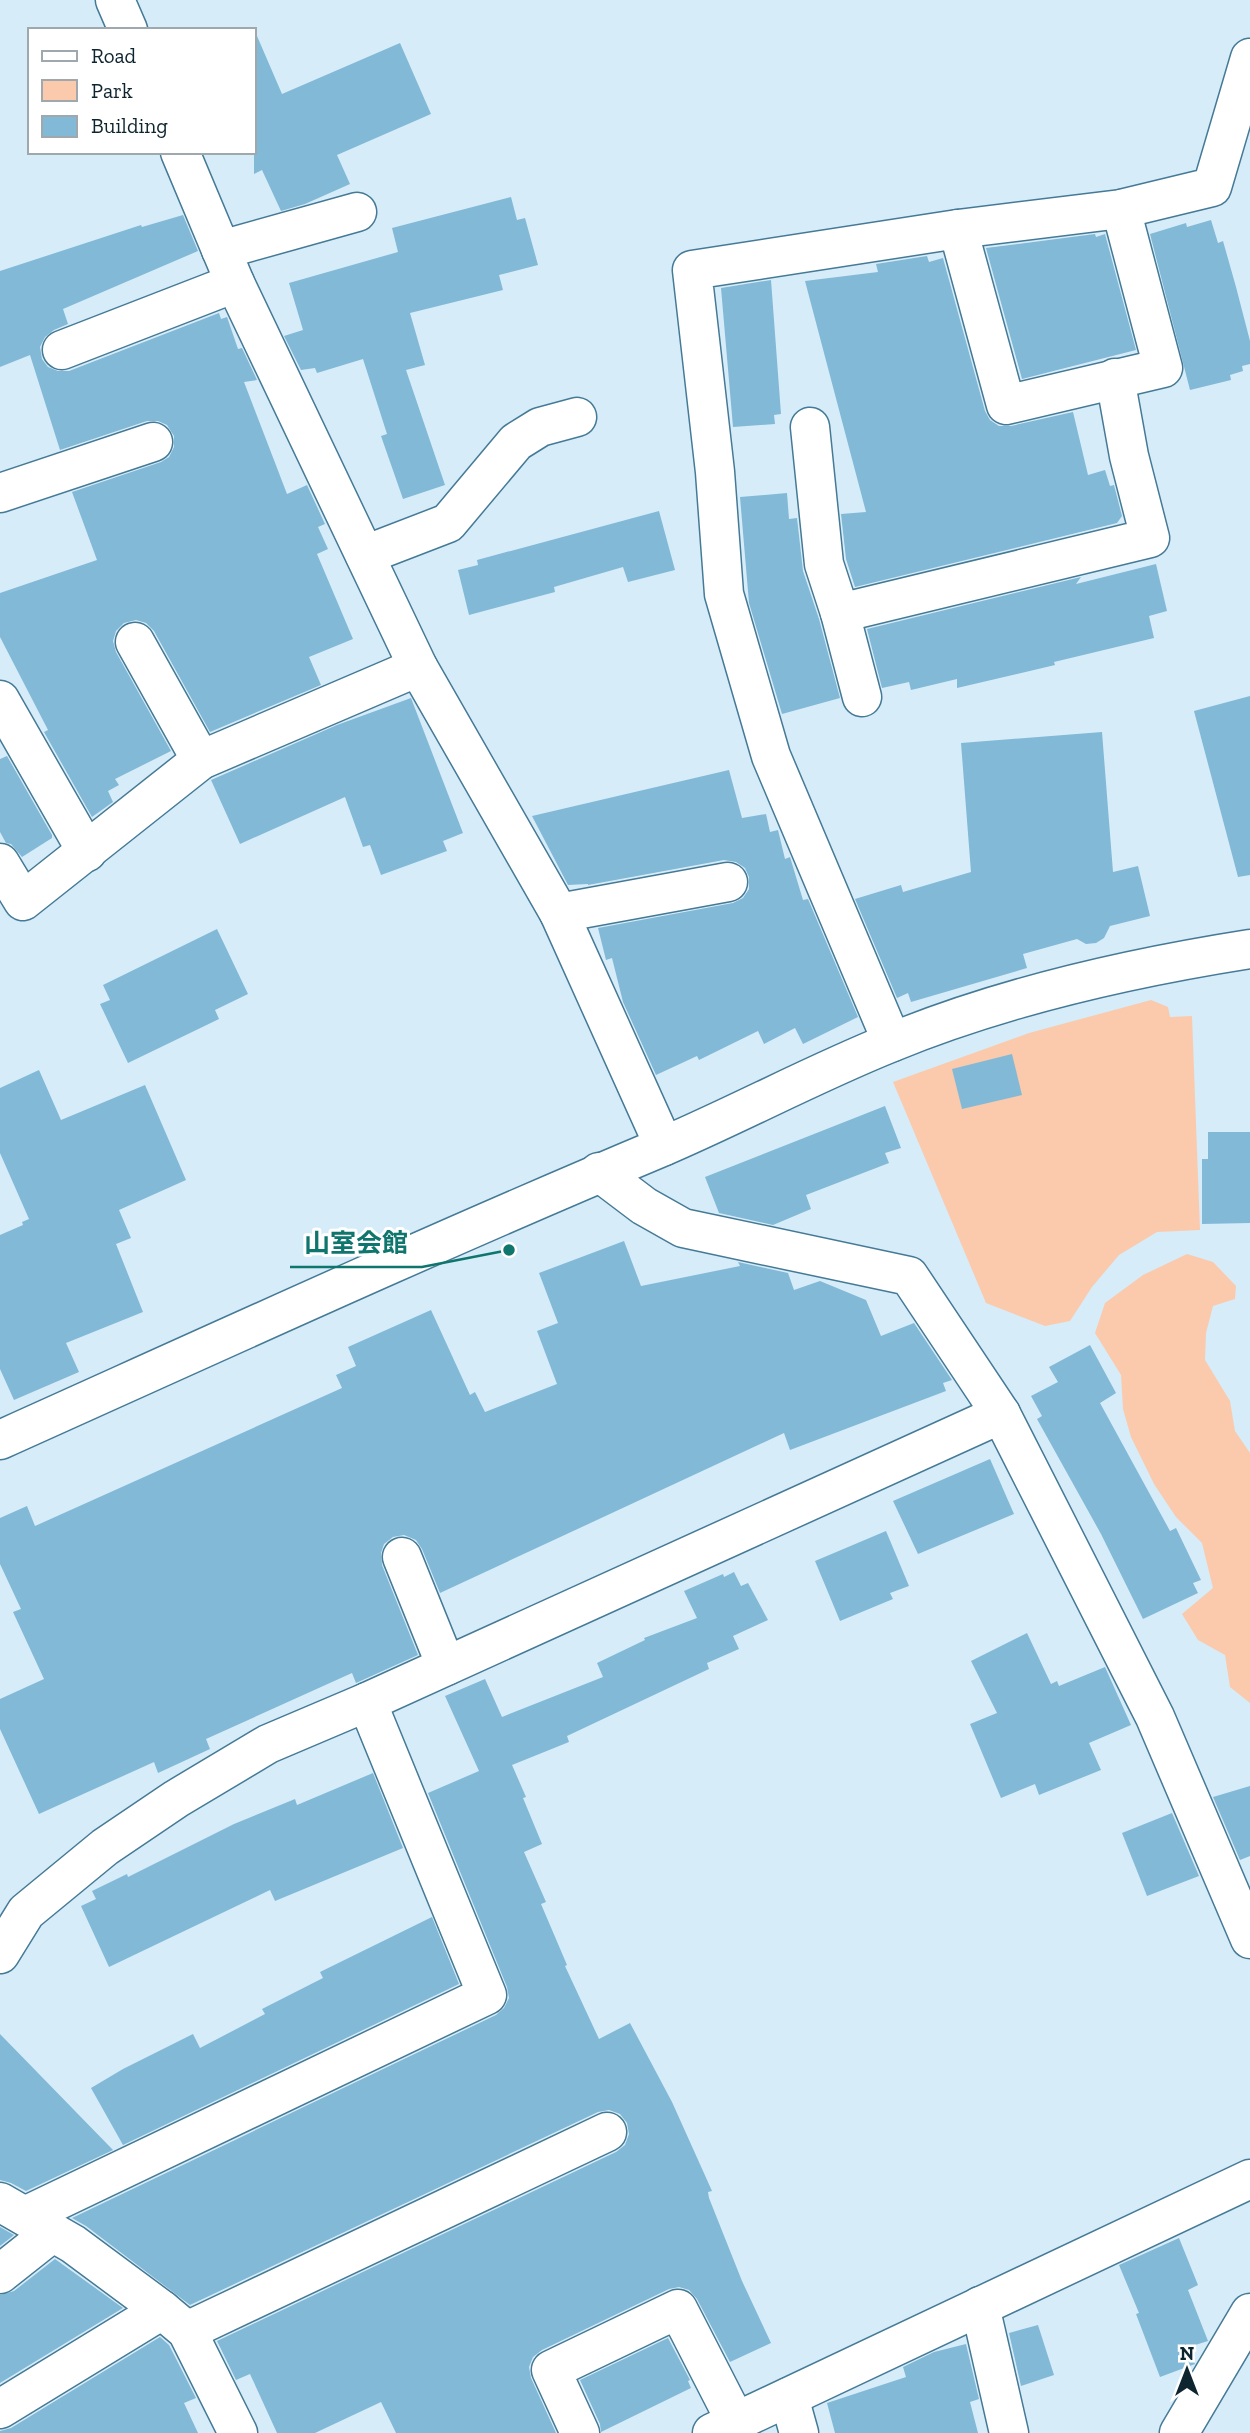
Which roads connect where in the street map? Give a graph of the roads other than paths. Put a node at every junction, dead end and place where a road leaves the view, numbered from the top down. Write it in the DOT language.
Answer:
graph roads {
  1 [pos="115,0"];
  2 [pos="127,28"];
  3 [pos="1250,58"];
  4 [pos="181,154"];
  5 [pos="1121,209"];
  6 [pos="356,212"];
  7 [pos="958,229"];
  8 [pos="228,267"];
  9 [pos="62,350"];
  10 [pos="1115,378"];
  11 [pos="577,417"];
  12 [pos="810,427"];
  13 [pos="153,442"];
  14 [pos="0,493"];
  15 [pos="365,555"];
  16 [pos="840,613"];
  17 [pos="135,642"];
  18 [pos="418,667"];
  19 [pos="862,697"];
  20 [pos="0,700"];
  21 [pos="201,760"];
  22 [pos="87,852"];
  23 [pos="0,863"];
  24 [pos="728,882"];
  25 [pos="559,913"];
  26 [pos="1250,949"];
  27 [pos="891,1042"];
  28 [pos="664,1146"];
  29 [pos="599,1172"];
  30 [pos="1001,1414"];
  31 [pos="0,1440"];
  32 [pos="402,1557"];
  33 [pos="446,1666"];
  34 [pos="367,1702"];
  35 [pos="1250,1939"];
  36 [pos="0,1954"];
  37 [pos="607,2132"];
  38 [pos="1250,2179"];
  39 [pos="26,2217"];
  40 [pos="0,2274"];
  41 [pos="980,2306"];
  42 [pos="1250,2313"];
  43 [pos="175,2321"];
  44 [pos="0,2409"];
  45 [pos="794,2415"];
  46 [pos="724,2427"];
  47 [pos="238,2433"];
  48 [pos="580,2433"];
  49 [pos="1009,2433"];
  50 [pos="1179,2433"];
  1 -- 2 [label="street"];
  3 -- 5 [label="street"];
  4 -- 8 [label="street"];
  5 -- 7 [label="street"];
  5 -- 10 [label="street"];
  6 -- 8 [label="street"];
  7 -- 10 [label="street"];
  7 -- 27 [label="street"];
  8 -- 9 [label="street"];
  8 -- 15 [label="street"];
  10 -- 16 [label="street"];
  11 -- 15 [label="street"];
  12 -- 16 [label="street"];
  13 -- 14 [label="street"];
  15 -- 18 [label="street"];
  16 -- 19 [label="street"];
  17 -- 21 [label="street"];
  18 -- 21 [label="street"];
  18 -- 25 [label="street"];
  20 -- 22 [label="street"];
  21 -- 22 [label="street"];
  22 -- 23 [label="street"];
  24 -- 25 [label="street"];
  25 -- 28 [label="street"];
  26 -- 27 [label="street"];
  27 -- 28 [label="street"];
  28 -- 29 [label="street"];
  29 -- 30 [label="street"];
  29 -- 31 [label="street"];
  30 -- 33 [label="street"];
  30 -- 35 [label="street"];
  32 -- 33 [label="street"];
  33 -- 34 [label="street"];
  34 -- 36 [label="street"];
  34 -- 39 [label="street"];
  37 -- 43 [label="street"];
  38 -- 41 [label="street"];
  39 -- 40 [label="street"];
  39 -- 43 [label="street"];
  41 -- 45 [label="street"];
  41 -- 49 [label="street"];
  42 -- 50 [label="street"];
  43 -- 44 [label="street"];
  43 -- 47 [label="street"];
  45 -- 46 [label="street"];
  46 -- 48 [label="street"];
}
